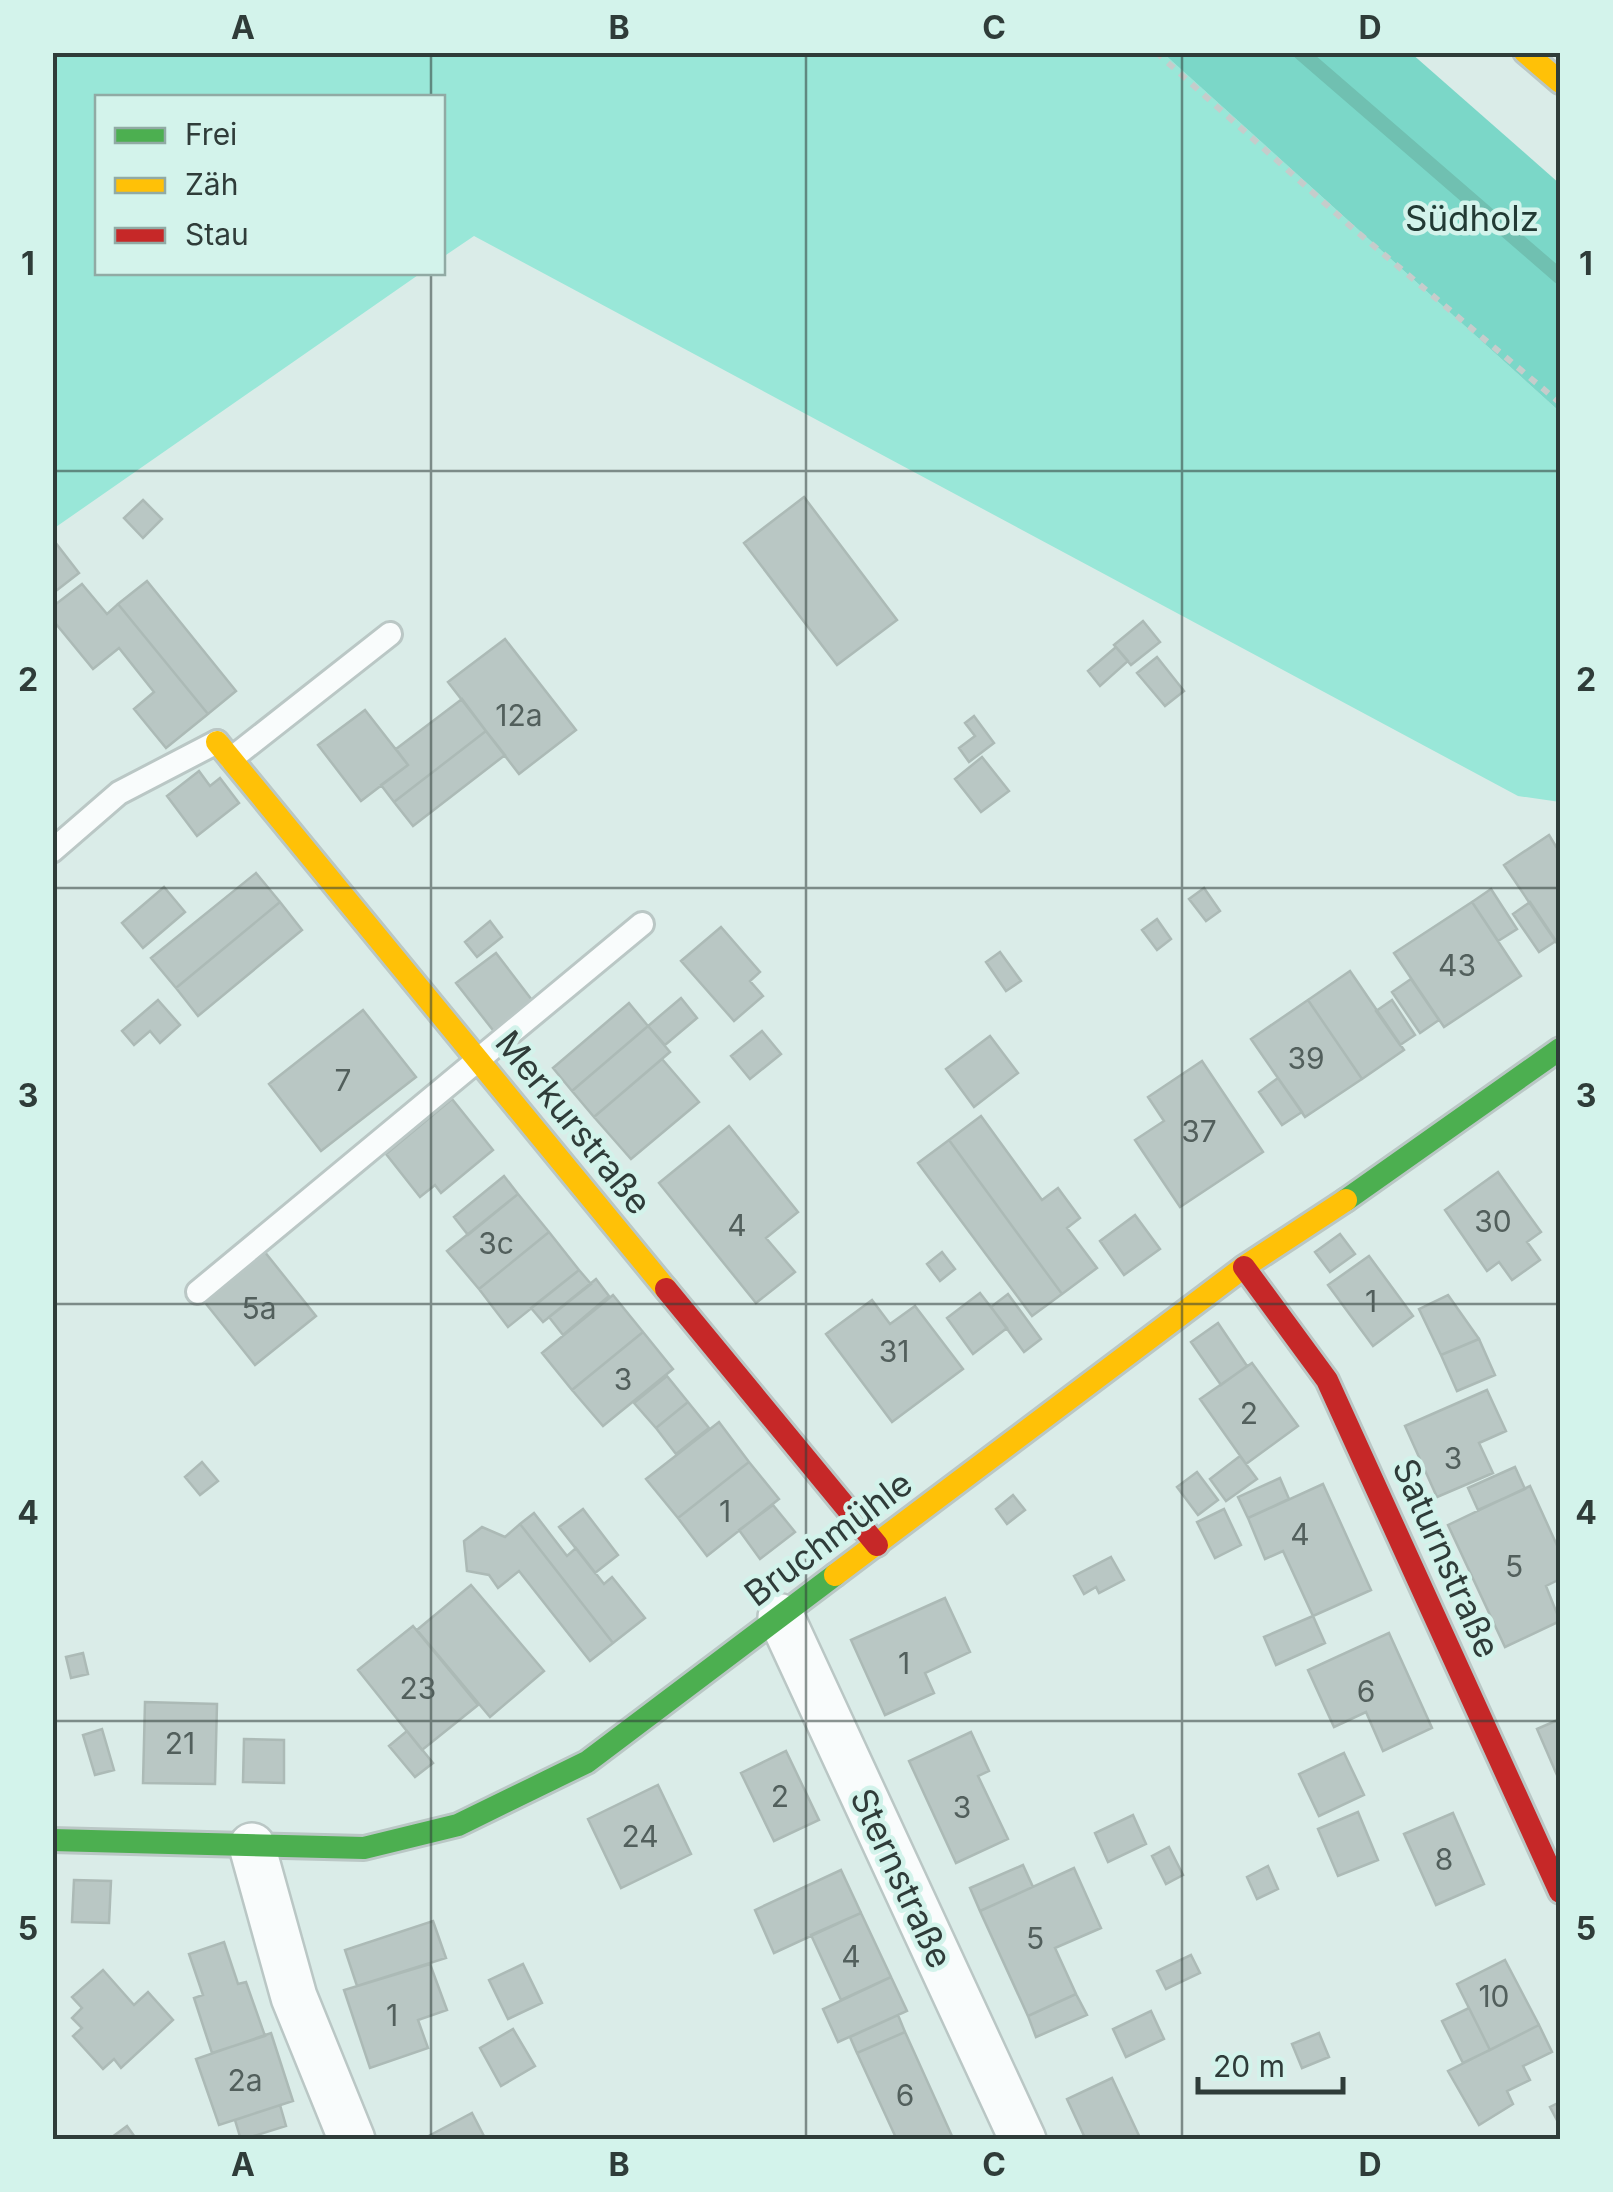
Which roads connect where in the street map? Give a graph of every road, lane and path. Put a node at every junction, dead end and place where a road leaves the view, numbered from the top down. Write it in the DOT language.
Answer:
graph roads {
  1 [pos="1156,52"];
  2 [pos="1525,52"];
  3 [pos="1560,82"];
  4 [pos="1560,403"];
  5 [pos="390,634"];
  6 [pos="224,750"];
  7 [pos="52,851"];
  8 [pos="642,924"];
  9 [pos="1560,1049"];
  10 [pos="478,1061"];
  11 [pos="1244,1267"];
  12 [pos="198,1292"];
  13 [pos="877,1545"];
  14 [pos="781,1617"];
  15 [pos="52,1840"];
  16 [pos="252,1846"];
  17 [pos="1560,1892"];
  18 [pos="352,2140"];
  19 [pos="1023,2140"];
  1 -- 4 [label="path"];
  2 -- 3 [label="main road"];
  5 -- 6 [label="lane"];
  6 -- 7 [label="lane"];
  6 -- 10 [label="main road, Merkurstraße"];
  8 -- 10 [label="lane"];
  9 -- 11 [label="main road, Bruchmühle"];
  10 -- 12 [label="lane"];
  10 -- 13 [label="main road, Merkurstraße"];
  11 -- 13 [label="main road, Bruchmühle"];
  11 -- 17 [label="main road, Saturnstraße"];
  13 -- 14 [label="main road, Bruchmühle"];
  14 -- 16 [label="main road, Bruchmühle"];
  14 -- 19 [label="street, Sternstraße"];
  15 -- 16 [label="main road, Bruchmühle"];
  16 -- 18 [label="street"];
}
